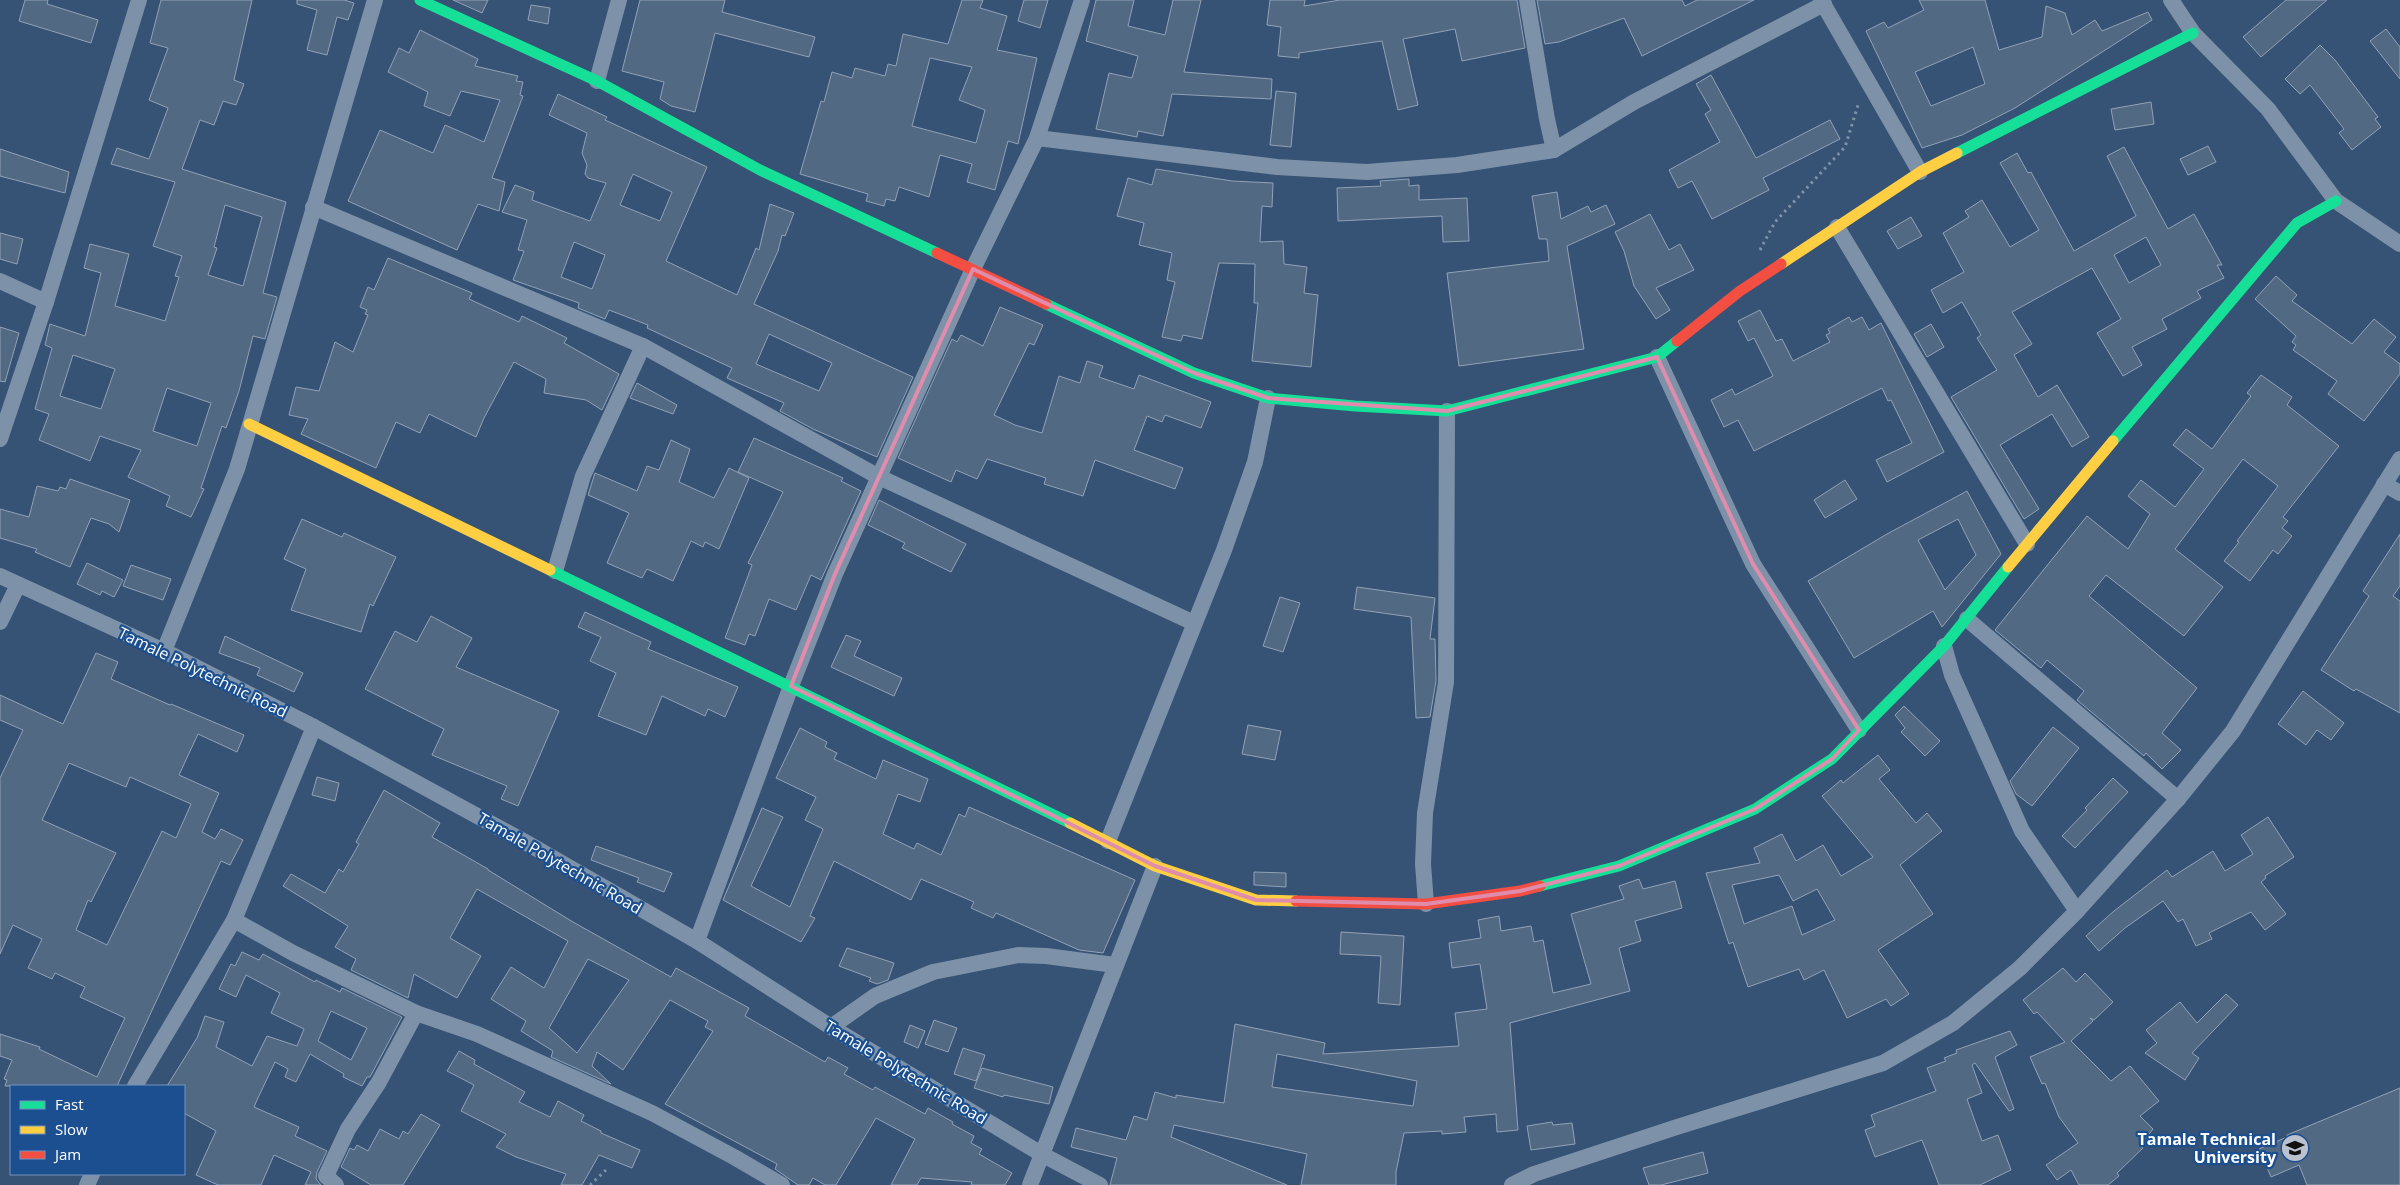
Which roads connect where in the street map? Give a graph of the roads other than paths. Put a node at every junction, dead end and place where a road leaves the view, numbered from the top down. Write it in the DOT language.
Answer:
graph roads {
  1 [pos="139,0"];
  2 [pos="375,0"];
  3 [pos="420,0"];
  4 [pos="619,0"];
  5 [pos="1082,0"];
  6 [pos="1527,0"];
  7 [pos="2171,0"];
  8 [pos="1822,2"];
  9 [pos="2193,33"];
  10 [pos="598,81"];
  11 [pos="1037,138"];
  12 [pos="1554,150"];
  13 [pos="1920,172"];
  14 [pos="2336,201"];
  15 [pos="313,207"];
  16 [pos="1837,227"];
  17 [pos="2400,244"];
  18 [pos="973,269"];
  19 [pos="0,281"];
  20 [pos="46,302"];
  21 [pos="643,346"];
  22 [pos="1657,357"];
  23 [pos="1268,398"];
  24 [pos="1447,411"];
  25 [pos="250,424"];
  26 [pos="0,439"];
  27 [pos="2400,459"];
  28 [pos="879,478"];
  29 [pos="2384,484"];
  30 [pos="2400,493"];
  31 [pos="2027,544"];
  32 [pos="555,571"];
  33 [pos="0,576"];
  34 [pos="18,585"];
  35 [pos="1967,619"];
  36 [pos="0,622"];
  37 [pos="1194,622"];
  38 [pos="1944,646"];
  39 [pos="164,651"];
  40 [pos="790,686"];
  41 [pos="314,727"];
  42 [pos="1859,730"];
  43 [pos="2178,800"];
  44 [pos="1108,841"];
  45 [pos="1155,866"];
  46 [pos="1426,904"];
  47 [pos="2077,911"];
  48 [pos="234,920"];
  49 [pos="697,941"];
  50 [pos="1115,965"];
  51 [pos="416,1013"];
  52 [pos="831,1027"];
  53 [pos="136,1085"];
  54 [pos="1043,1155"];
  55 [pos="336,1185"];
  56 [pos="782,1185"];
  57 [pos="1030,1185"];
  58 [pos="1100,1185"];
  59 [pos="1512,1185"];
  1 -- 20 [label="street"];
  2 -- 15 [label="street"];
  3 -- 10 [label="street"];
  4 -- 10 [label="street"];
  5 -- 11 [label="street"];
  6 -- 12 [label="street"];
  7 -- 9 [label="street"];
  8 -- 12 [label="street"];
  8 -- 13 [label="street"];
  9 -- 13 [label="street"];
  9 -- 14 [label="street"];
  10 -- 18 [label="street"];
  11 -- 12 [label="street"];
  11 -- 18 [label="street"];
  13 -- 16 [label="street"];
  14 -- 17 [label="street"];
  14 -- 31 [label="street"];
  15 -- 21 [label="street"];
  15 -- 25 [label="street"];
  16 -- 22 [label="street"];
  16 -- 31 [label="street"];
  18 -- 23 [label="street"];
  18 -- 28 [label="street"];
  19 -- 20 [label="street"];
  20 -- 26 [label="street"];
  21 -- 28 [label="street"];
  21 -- 32 [label="street"];
  22 -- 24 [label="street"];
  22 -- 42 [label="street"];
  23 -- 24 [label="street"];
  23 -- 37 [label="street"];
  24 -- 46 [label="street"];
  25 -- 32 [label="street"];
  25 -- 39 [label="street"];
  27 -- 29 [label="street"];
  28 -- 37 [label="street"];
  28 -- 40 [label="street"];
  29 -- 30 [label="street"];
  29 -- 43 [label="street"];
  31 -- 35 [label="street"];
  32 -- 40 [label="street"];
  33 -- 34 [label="street, Tamale Polytechnic Road"];
  34 -- 36 [label="street"];
  34 -- 39 [label="street, Tamale Polytechnic Road"];
  35 -- 38 [label="street"];
  35 -- 43 [label="street"];
  37 -- 44 [label="street"];
  38 -- 42 [label="street"];
  38 -- 47 [label="street"];
  39 -- 41 [label="street, Tamale Polytechnic Road"];
  40 -- 44 [label="street"];
  40 -- 49 [label="street"];
  41 -- 48 [label="street"];
  41 -- 49 [label="street, Tamale Polytechnic Road"];
  42 -- 46 [label="street"];
  43 -- 47 [label="street"];
  44 -- 45 [label="street"];
  45 -- 46 [label="street"];
  45 -- 50 [label="street"];
  47 -- 59 [label="street"];
  48 -- 51 [label="street"];
  48 -- 53 [label="street"];
  49 -- 52 [label="street, Tamale Polytechnic Road"];
  50 -- 52 [label="street"];
  50 -- 54 [label="street"];
  51 -- 55 [label="street"];
  51 -- 56 [label="street"];
  52 -- 54 [label="street, Tamale Polytechnic Road"];
  54 -- 57 [label="street"];
  54 -- 58 [label="street, Tamale Polytechnic Road"];
}
